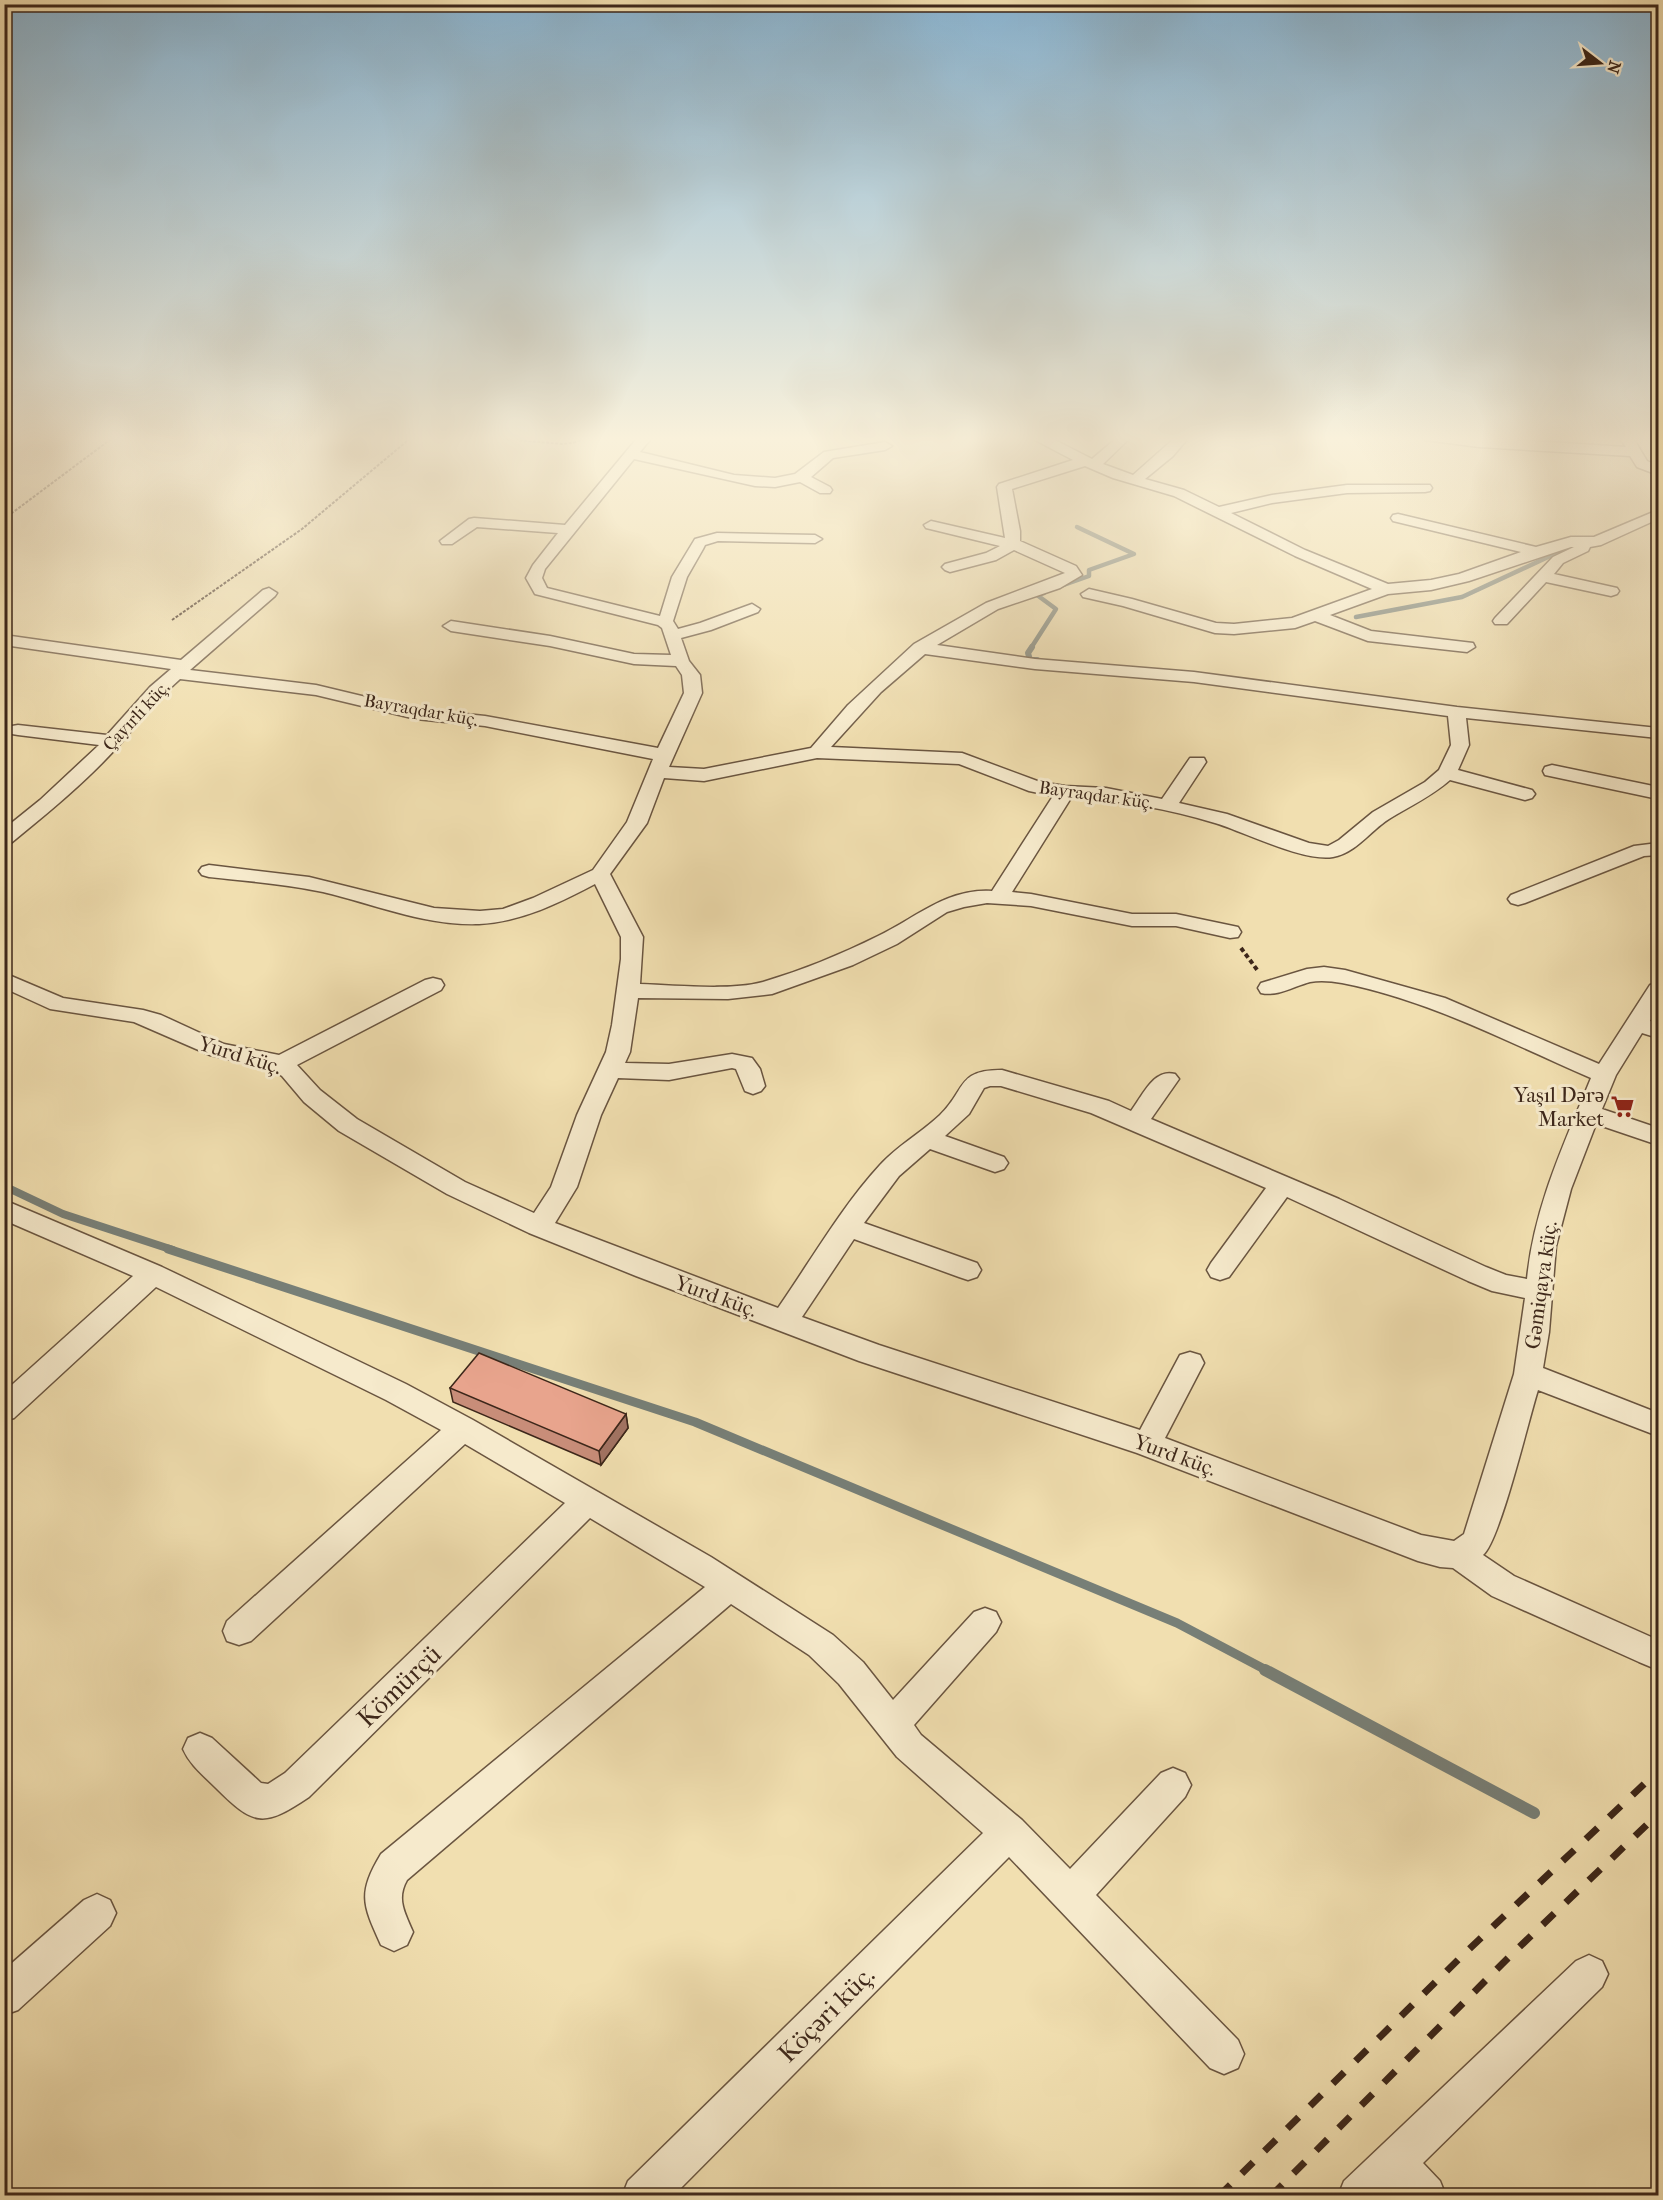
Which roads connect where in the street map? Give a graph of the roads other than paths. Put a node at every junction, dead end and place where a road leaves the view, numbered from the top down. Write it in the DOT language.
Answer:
graph roads {
  1 [pos="450,539"];
  2 [pos="563,539"];
  3 [pos="711,539"];
  4 [pos="798,539"];
  5 [pos="814,539"];
  6 [pos="992,539"];
  7 [pos="1012,539"];
  8 [pos="1271,539"];
  9 [pos="1481,539"];
  10 [pos="1604,539"];
  11 [pos="447,541"];
  12 [pos="1596,542"];
  13 [pos="1012,543"];
  14 [pos="1539,552"];
  15 [pos="950,567"];
  16 [pos="1542,576"];
  17 [pos="1386,590"];
  18 [pos="1611,591"];
  19 [pos="269,593"];
  20 [pos="1089,594"];
  21 [pos="752,609"];
  22 [pos="1317,616"];
  23 [pos="1501,621"];
  24 [pos="451,627"];
  25 [pos="668,628"];
  26 [pos="4,639"];
  27 [pos="1467,647"];
  28 [pos="920,648"];
  29 [pos="681,661"];
  30 [pos="182,670"];
  31 [pos="1457,712"];
  32 [pos="18,730"];
  33 [pos="1659,734"];
  34 [pos="113,741"];
  35 [pos="817,752"];
  36 [pos="1197,762"];
  37 [pos="660,764"];
  38 [pos="1552,771"];
  39 [pos="1447,773"];
  40 [pos="1065,792"];
  41 [pos="1659,792"];
  42 [pos="1525,794"];
  43 [pos="1167,806"];
  44 [pos="4,839"];
  45 [pos="1659,849"];
  46 [pos="209,871"];
  47 [pos="600,874"];
  48 [pos="999,896"];
  49 [pos="1518,899"];
  50 [pos="1230,932"];
  51 [pos="4,980"];
  52 [pos="433,985"];
  53 [pos="1269,988"];
  54 [pos="1659,990"];
  55 [pos="628,991"];
  56 [pos="1648,1028"];
  57 [pos="280,1064"];
  58 [pos="611,1070"];
  59 [pos="1604,1075"];
  60 [pos="1167,1079"];
  61 [pos="753,1086"];
  62 [pos="1588,1113"];
  63 [pos="1136,1122"];
  64 [pos="1659,1137"];
  65 [pos="927,1139"];
  66 [pos="995,1163"];
  67 [pos="1282,1185"];
  68 [pos="4,1209"];
  69 [pos="538,1226"];
  70 [pos="848,1227"];
  71 [pos="968,1270"];
  72 [pos="1220,1270"];
  73 [pos="153,1274"];
  74 [pos="1538,1291"];
  75 [pos="784,1321"];
  76 [pos="1190,1363"];
  77 [pos="1528,1374"];
  78 [pos="4,1410"];
  79 [pos="1657,1425"];
  80 [pos="463,1428"];
  81 [pos="1147,1444"];
  82 [pos="587,1501"];
  83 [pos="1460,1554"];
  84 [pos="729,1586"];
  85 [pos="985,1622"];
  86 [pos="239,1631"];
  87 [pos="1651,1652"];
  88 [pos="891,1726"];
  89 [pos="201,1749"];
  90 [pos="1173,1785"];
  91 [pos="1009,1832"];
  92 [pos="1070,1896"];
  93 [pos="98,1913"];
  94 [pos="394,1932"];
  95 [pos="1588,1974"];
  96 [pos="4,1996"];
  97 [pos="1224,2054"];
  98 [pos="1394,2162"];
  99 [pos="643,2196"];
  100 [pos="1359,2196"];
  101 [pos="1425,2196"];
  1 -- 11 [label="street"];
  2 -- 25 [label="street"];
  3 -- 25 [label="street"];
  4 -- 5 [label="street"];
  6 -- 13 [label="street"];
  7 -- 13 [label="street"];
  8 -- 17 [label="street"];
  9 -- 14 [label="street"];
  10 -- 12 [label="street"];
  12 -- 14 [label="street"];
  12 -- 16 [label="street"];
  13 -- 15 [label="street"];
  13 -- 28 [label="street"];
  14 -- 17 [label="street"];
  16 -- 18 [label="street"];
  16 -- 23 [label="street"];
  17 -- 22 [label="street"];
  19 -- 30 [label="street, Çayırli küç."];
  20 -- 22 [label="street"];
  21 -- 25 [label="street"];
  22 -- 27 [label="street"];
  24 -- 29 [label="street"];
  25 -- 29 [label="street"];
  26 -- 30 [label="street, Bayraqdar küç."];
  28 -- 31 [label="street"];
  28 -- 35 [label="street"];
  29 -- 37 [label="street"];
  30 -- 34 [label="street, Çayırli küç."];
  30 -- 37 [label="street, Bayraqdar küç."];
  31 -- 33 [label="street"];
  31 -- 39 [label="street, Bayraqdar küç."];
  32 -- 34 [label="street"];
  34 -- 44 [label="street, Çayırli küç."];
  35 -- 37 [label="street, Bayraqdar küç."];
  35 -- 40 [label="street, Bayraqdar küç."];
  36 -- 43 [label="street"];
  37 -- 47 [label="street"];
  38 -- 41 [label="street"];
  39 -- 42 [label="street"];
  39 -- 43 [label="street, Bayraqdar küç."];
  40 -- 43 [label="street, Bayraqdar küç."];
  40 -- 48 [label="street"];
  45 -- 49 [label="street"];
  46 -- 47 [label="street"];
  47 -- 55 [label="street"];
  48 -- 50 [label="street"];
  48 -- 55 [label="street"];
  51 -- 57 [label="street, Yurd küç."];
  52 -- 57 [label="street"];
  53 -- 59 [label="street"];
  54 -- 56 [label="street, Gəmiqaya küç."];
  55 -- 58 [label="street"];
  56 -- 59 [label="street, Gəmiqaya küç."];
  57 -- 69 [label="street, Yurd küç."];
  58 -- 61 [label="street"];
  58 -- 69 [label="street"];
  59 -- 62 [label="street, Gəmiqaya küç."];
  60 -- 63 [label="street"];
  62 -- 64 [label="street"];
  62 -- 74 [label="street, Gəmiqaya küç."];
  63 -- 65 [label="street"];
  63 -- 67 [label="street"];
  65 -- 66 [label="street"];
  65 -- 70 [label="street"];
  67 -- 72 [label="street"];
  67 -- 74 [label="street"];
  68 -- 73 [label="street"];
  69 -- 75 [label="street, Yurd küç."];
  70 -- 71 [label="street"];
  70 -- 75 [label="street"];
  73 -- 78 [label="street"];
  73 -- 80 [label="street"];
  74 -- 77 [label="street, Gəmiqaya küç."];
  75 -- 81 [label="street, Yurd küç."];
  76 -- 81 [label="street"];
  77 -- 79 [label="street"];
  77 -- 83 [label="street, Gəmiqaya küç."];
  80 -- 82 [label="street"];
  80 -- 86 [label="street"];
  81 -- 83 [label="street, Yurd küç."];
  82 -- 84 [label="street"];
  82 -- 89 [label="street, Kömürçü"];
  83 -- 87 [label="street"];
  84 -- 88 [label="street"];
  84 -- 94 [label="street"];
  85 -- 88 [label="street"];
  88 -- 91 [label="street"];
  90 -- 92 [label="street"];
  91 -- 92 [label="street"];
  91 -- 99 [label="street, Köçəri küç."];
  92 -- 97 [label="street"];
  93 -- 96 [label="street"];
  95 -- 98 [label="street"];
  98 -- 100 [label="street"];
  98 -- 101 [label="street"];
}
